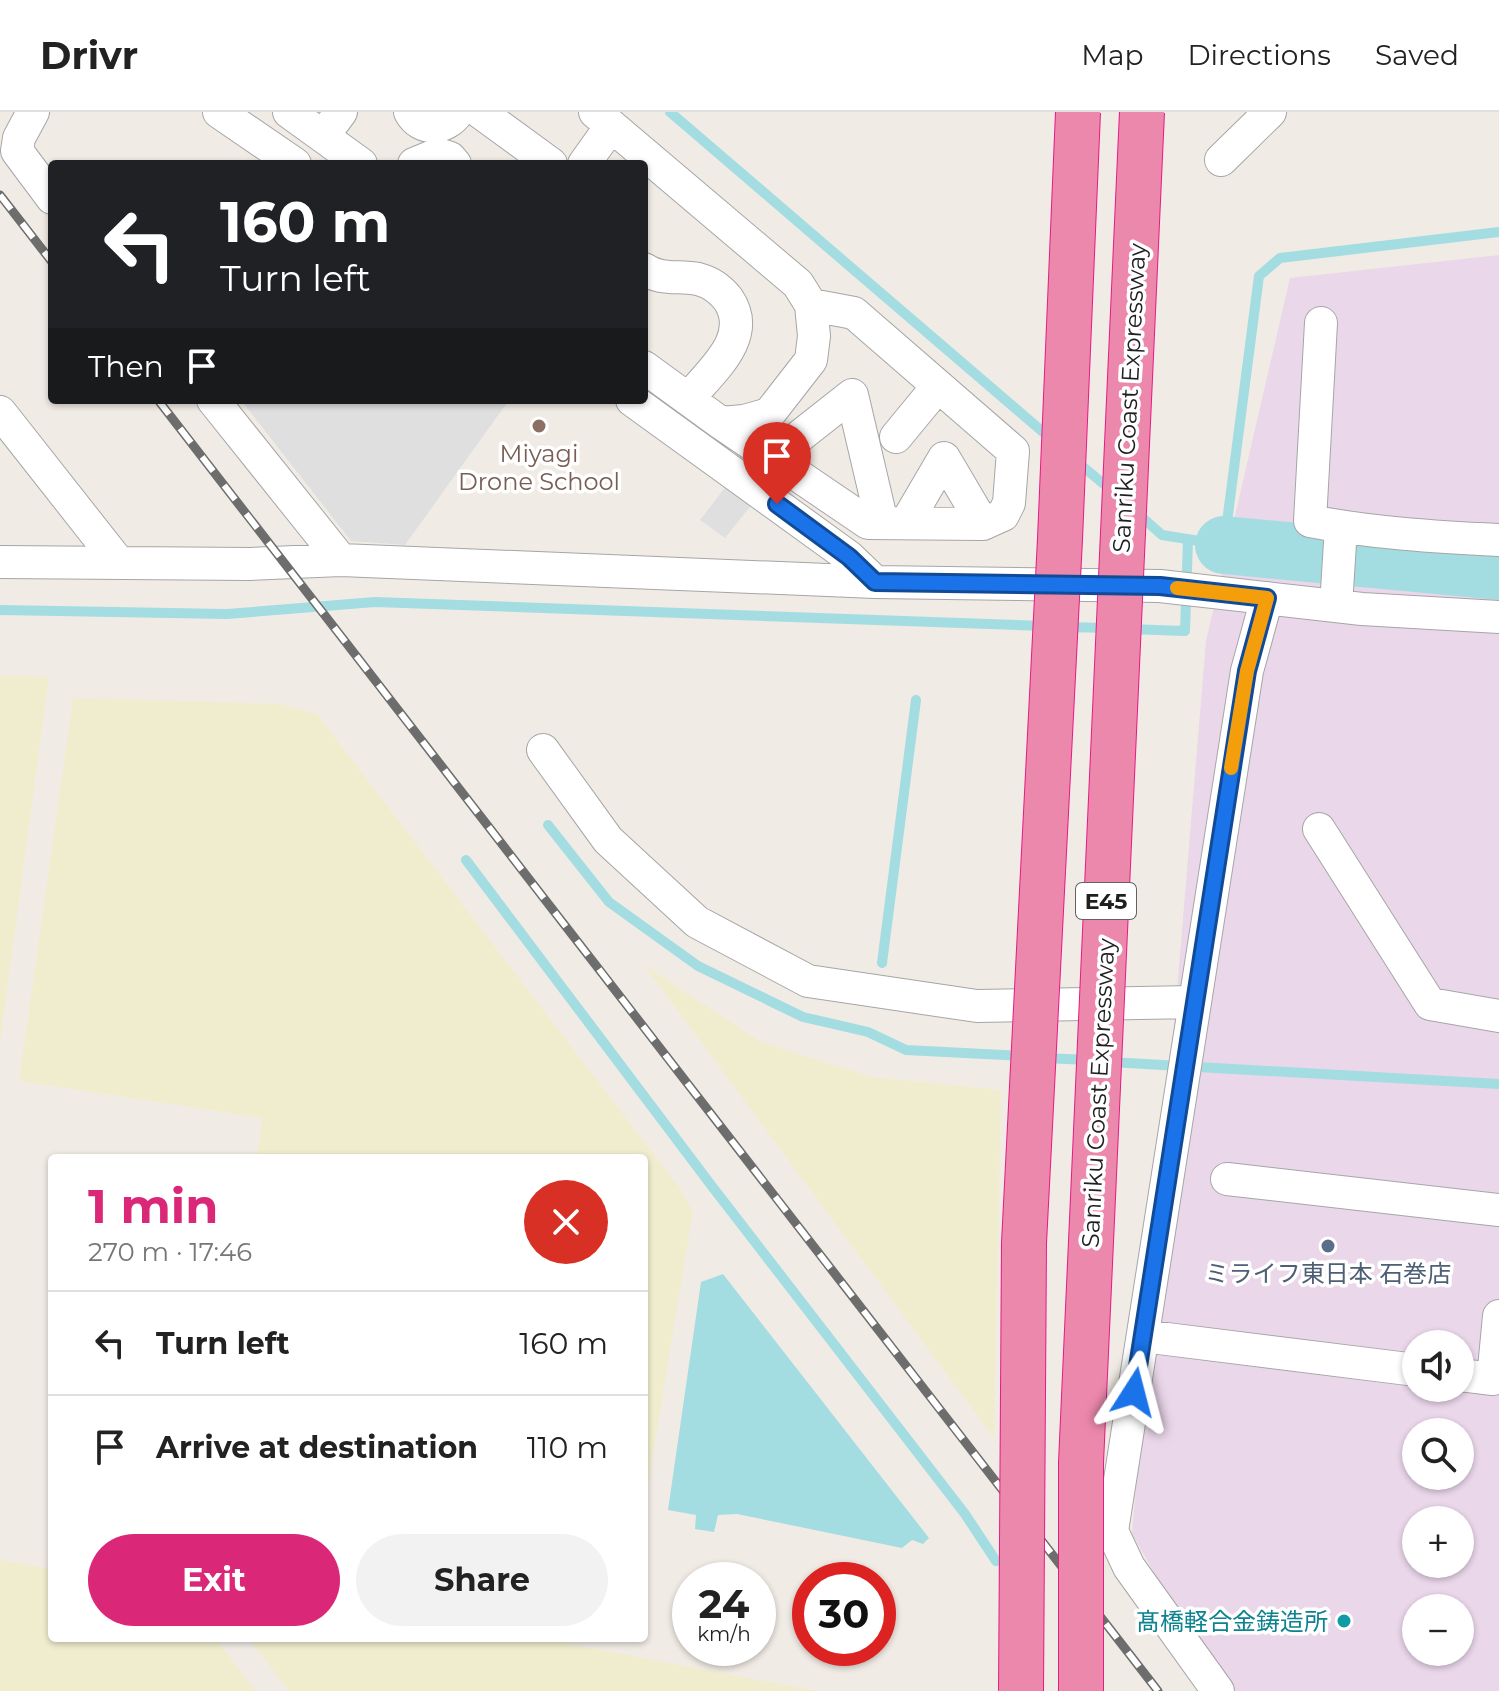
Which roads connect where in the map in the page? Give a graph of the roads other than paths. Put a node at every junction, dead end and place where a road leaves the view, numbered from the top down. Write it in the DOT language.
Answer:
graph roads {
  1 [pos="33,112"];
  2 [pos="219,112"];
  3 [pos="289,112"];
  4 [pos="410,112"];
  5 [pos="458,112"];
  6 [pos="1078,112"];
  7 [pos="1142,112"];
  8 [pos="1270,112"];
  9 [pos="490,115"];
  10 [pos="603,119"];
  11 [pos="332,124"];
  12 [pos="289,160"];
  13 [pos="358,160"];
  14 [pos="424,160"];
  15 [pos="452,160"];
  16 [pos="537,160"];
  17 [pos="586,160"];
  18 [pos="637,160"];
  19 [pos="1221,160"];
  20 [pos="654,181"];
  21 [pos="48,193"];
  22 [pos="648,271"];
  23 [pos="811,305"];
  24 [pos="1321,323"];
  25 [pos="648,370"];
  26 [pos="938,386"];
  27 [pos="688,399"];
  28 [pos="216,404"];
  29 [pos="638,404"];
  30 [pos="0,412"];
  31 [pos="721,423"];
  32 [pos="896,437"];
  33 [pos="772,458"];
  34 [pos="894,523"];
  35 [pos="983,524"];
  36 [pos="1341,527"];
  37 [pos="1499,540"];
  38 [pos="341,560"];
  39 [pos="0,562"];
  40 [pos="119,563"];
  41 [pos="875,582"];
  42 [pos="1267,598"];
  43 [pos="1336,604"];
  44 [pos="1499,617"];
  45 [pos="543,750"];
  46 [pos="1319,829"];
  47 [pos="1194,1002"];
  48 [pos="1499,1016"];
  49 [pos="1227,1179"];
  50 [pos="1499,1210"];
  51 [pos="1499,1316"];
  52 [pos="1143,1336"];
  53 [pos="1402,1368"];
  54 [pos="1474,1377"];
  55 [pos="1021,1691"];
  56 [pos="1081,1691"];
  57 [pos="1218,1691"];
  1 -- 21 [label="street"];
  2 -- 12 [label="street"];
  3 -- 11 [label="street"];
  4 -- 5 [label="street"];
  6 -- 55 [label="highway, E45, bridge"];
  7 -- 56 [label="highway, Sanriku Coast Expressway / E45, bridge"];
  8 -- 19 [label="street"];
  9 -- 16 [label="street"];
  10 -- 17 [label="street"];
  10 -- 18 [label="street"];
  11 -- 13 [label="street"];
  14 -- 15 [label="street"];
  20 -- 23 [label="street"];
  22 -- 27 [label="street"];
  23 -- 26 [label="street"];
  23 -- 31 [label="street"];
  24 -- 36 [label="street"];
  25 -- 27 [label="street"];
  26 -- 32 [label="street"];
  26 -- 35 [label="street"];
  27 -- 31 [label="street"];
  28 -- 38 [label="street"];
  29 -- 41 [label="street"];
  30 -- 40 [label="street"];
  31 -- 33 [label="street"];
  33 -- 34 [label="street"];
  33 -- 34 [label="street"];
  34 -- 35 [label="street"];
  34 -- 35 [label="street"];
  36 -- 37 [label="street"];
  36 -- 43 [label="street"];
  38 -- 40 [label="street"];
  38 -- 41 [label="street"];
  39 -- 40 [label="street"];
  41 -- 42 [label="street"];
  42 -- 43 [label="street"];
  42 -- 47 [label="street"];
  43 -- 44 [label="street"];
  45 -- 47 [label="street"];
  46 -- 48 [label="street"];
  47 -- 52 [label="street"];
  49 -- 50 [label="street"];
  51 -- 54 [label="street"];
  52 -- 53 [label="street"];
  52 -- 57 [label="street"];
}
